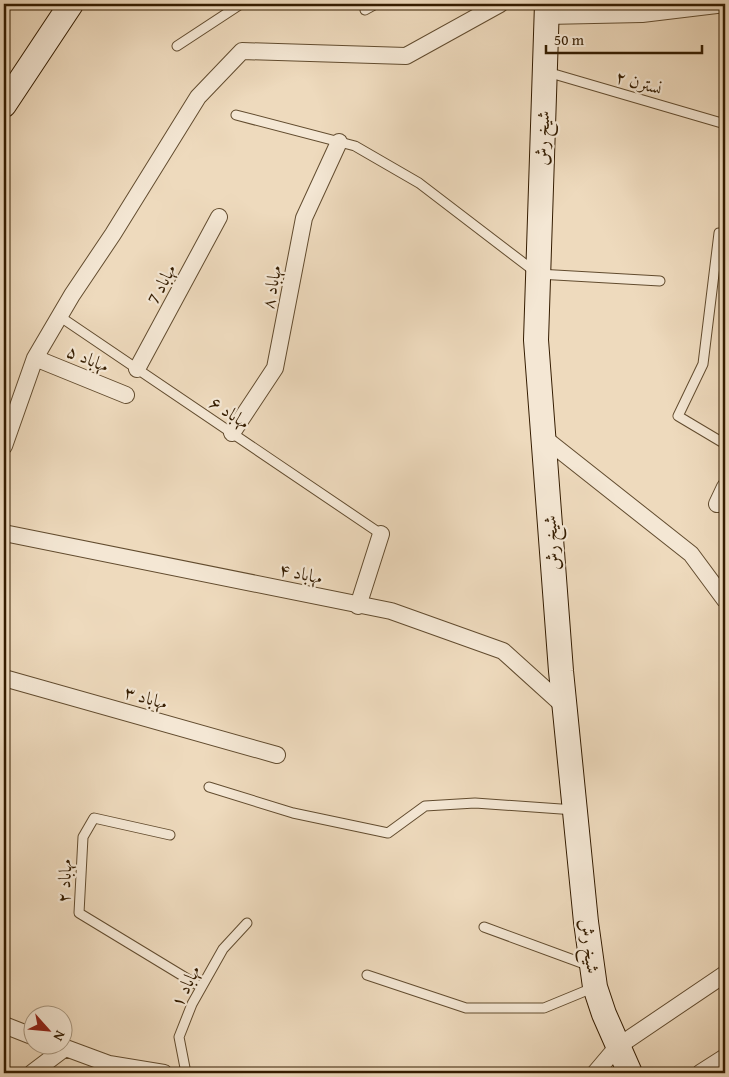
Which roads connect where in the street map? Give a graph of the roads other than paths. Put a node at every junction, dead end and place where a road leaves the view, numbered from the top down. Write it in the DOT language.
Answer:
graph roads {
  1 [pos="71,4"];
  2 [pos="241,4"];
  3 [pos="376,4"];
  4 [pos="500,4"];
  5 [pos="725,4"];
  6 [pos="365,10"];
  7 [pos="546,10"];
  8 [pos="178,46"];
  9 [pos="544,71"];
  10 [pos="4,104"];
  11 [pos="236,115"];
  12 [pos="725,124"];
  13 [pos="340,142"];
  14 [pos="219,217"];
  15 [pos="725,233"];
  16 [pos="538,274"];
  17 [pos="660,281"];
  18 [pos="60,316"];
  19 [pos="35,358"];
  20 [pos="137,369"];
  21 [pos="126,395"];
  22 [pos="232,433"];
  23 [pos="544,437"];
  24 [pos="725,444"];
  25 [pos="4,446"];
  26 [pos="725,487"];
  27 [pos="716,504"];
  28 [pos="4,533"];
  29 [pos="381,534"];
  30 [pos="725,600"];
  31 [pos="358,606"];
  32 [pos="4,678"];
  33 [pos="565,708"];
  34 [pos="278,755"];
  35 [pos="209,787"];
  36 [pos="575,810"];
  37 [pos="170,834"];
  38 [pos="247,923"];
  39 [pos="484,927"];
  40 [pos="725,974"];
  41 [pos="366,975"];
  42 [pos="594,977"];
  43 [pos="202,987"];
  44 [pos="4,1025"];
  45 [pos="22,1032"];
  46 [pos="617,1047"];
  47 [pos="72,1050"];
  48 [pos="52,1054"];
  49 [pos="725,1057"];
  50 [pos="32,1073"];
  51 [pos="164,1073"];
  52 [pos="186,1073"];
  53 [pos="595,1073"];
  54 [pos="630,1073"];
  55 [pos="700,1073"];
  1 -- 10 [label="street"];
  2 -- 8 [label="lane"];
  3 -- 6 [label="lane"];
  4 -- 18 [label="street"];
  5 -- 7 [label="street"];
  7 -- 9 [label="street, شیخ رش"];
  9 -- 12 [label="lane, نسترن ۲"];
  9 -- 16 [label="street, شیخ رش"];
  11 -- 13 [label="lane"];
  13 -- 16 [label="lane"];
  13 -- 22 [label="street, مهاباد ۸"];
  14 -- 20 [label="street, مهاباد 7"];
  15 -- 24 [label="lane"];
  16 -- 17 [label="lane"];
  16 -- 23 [label="street, شیخ رش"];
  18 -- 19 [label="street"];
  18 -- 20 [label="lane, مهاباد ۶"];
  19 -- 21 [label="street, مهاباد ۵"];
  19 -- 25 [label="street"];
  20 -- 22 [label="lane, مهاباد ۶"];
  22 -- 29 [label="lane, مهاباد ۶"];
  23 -- 30 [label="street"];
  23 -- 33 [label="street, شیخ رش"];
  26 -- 27 [label="street"];
  28 -- 31 [label="street, مهاباد ۴"];
  29 -- 31 [label="street"];
  31 -- 33 [label="street, مهاباد ۴"];
  32 -- 34 [label="street, مهاباد ۳"];
  33 -- 36 [label="street, شیخ رش"];
  35 -- 36 [label="lane"];
  36 -- 42 [label="street, شیخ رش"];
  37 -- 43 [label="lane, مهاباد ۲"];
  38 -- 43 [label="lane, مهاباد ۱"];
  39 -- 42 [label="lane"];
  40 -- 46 [label="street"];
  41 -- 42 [label="lane"];
  42 -- 46 [label="street, شیخ رش"];
  43 -- 52 [label="lane, مهاباد ۱"];
  44 -- 45 [label="street"];
  46 -- 53 [label="street"];
  46 -- 54 [label="street, شیخ رش"];
  47 -- 51 [label="street"];
  48 -- 50 [label="street"];
  49 -- 55 [label="street"];
}
